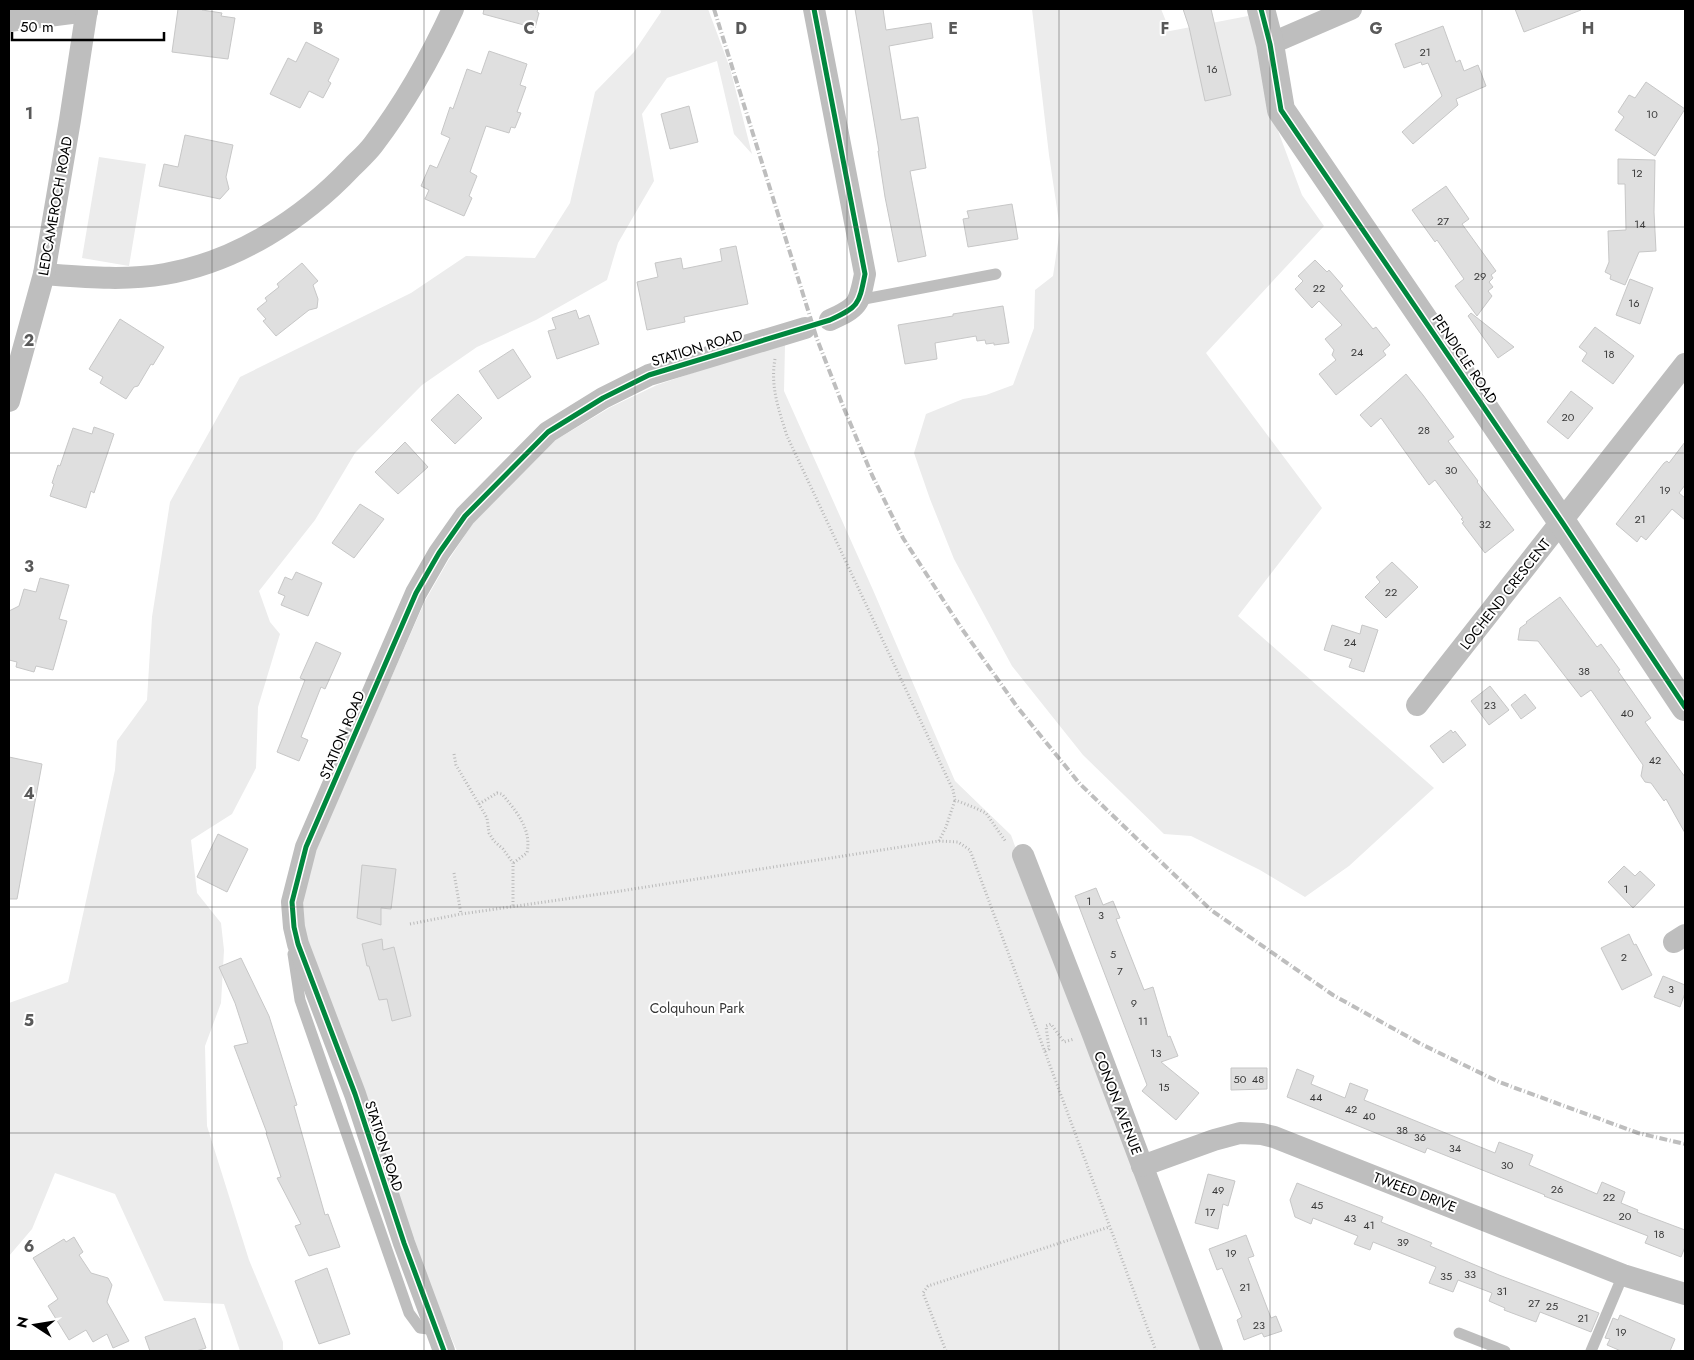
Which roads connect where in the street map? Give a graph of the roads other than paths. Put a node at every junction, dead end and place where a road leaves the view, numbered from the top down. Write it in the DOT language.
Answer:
graph roads {
  1 [pos="453,9"];
  2 [pos="814,9"];
  3 [pos="1261,9"];
  4 [pos="1351,9"];
  5 [pos="87,10"];
  6 [pos="9,21"];
  7 [pos="1270,44"];
  8 [pos="44,274"];
  9 [pos="996,274"];
  10 [pos="859,300"];
  11 [pos="830,320"];
  12 [pos="805,328"];
  13 [pos="1685,364"];
  14 [pos="9,401"];
  15 [pos="1562,522"];
  16 [pos="1417,705"];
  17 [pos="1685,707"];
  18 [pos="1022,855"];
  19 [pos="1142,1166"];
  20 [pos="1623,1274"];
  21 [pos="1685,1294"];
  22 [pos="1459,1333"];
  23 [pos="444,1351"];
  24 [pos="1212,1351"];
  25 [pos="1505,1351"];
  26 [pos="1591,1351"];
  1 -- 8 [label="street"];
  2 -- 10 [label="street"];
  3 -- 7 [label="street, PENDICLE ROAD"];
  4 -- 7 [label="street"];
  5 -- 6 [label="street"];
  5 -- 8 [label="street, LEDCAMEROCH ROAD"];
  7 -- 15 [label="street, PENDICLE ROAD"];
  8 -- 14 [label="street, LEDCAMEROCH ROAD"];
  9 -- 10 [label="lane"];
  10 -- 11 [label="street"];
  12 -- 23 [label="street, STATION ROAD"];
  13 -- 15 [label="street, LOCHEND CRESCENT"];
  15 -- 16 [label="street, LOCHEND CRESCENT"];
  15 -- 17 [label="street, PENDICLE ROAD"];
  18 -- 19 [label="street, CONON AVENUE"];
  19 -- 20 [label="street, TWEED DRIVE"];
  19 -- 24 [label="street, CONON AVENUE"];
  20 -- 21 [label="street, TWEED DRIVE"];
  20 -- 26 [label="lane"];
  22 -- 25 [label="lane"];
}
